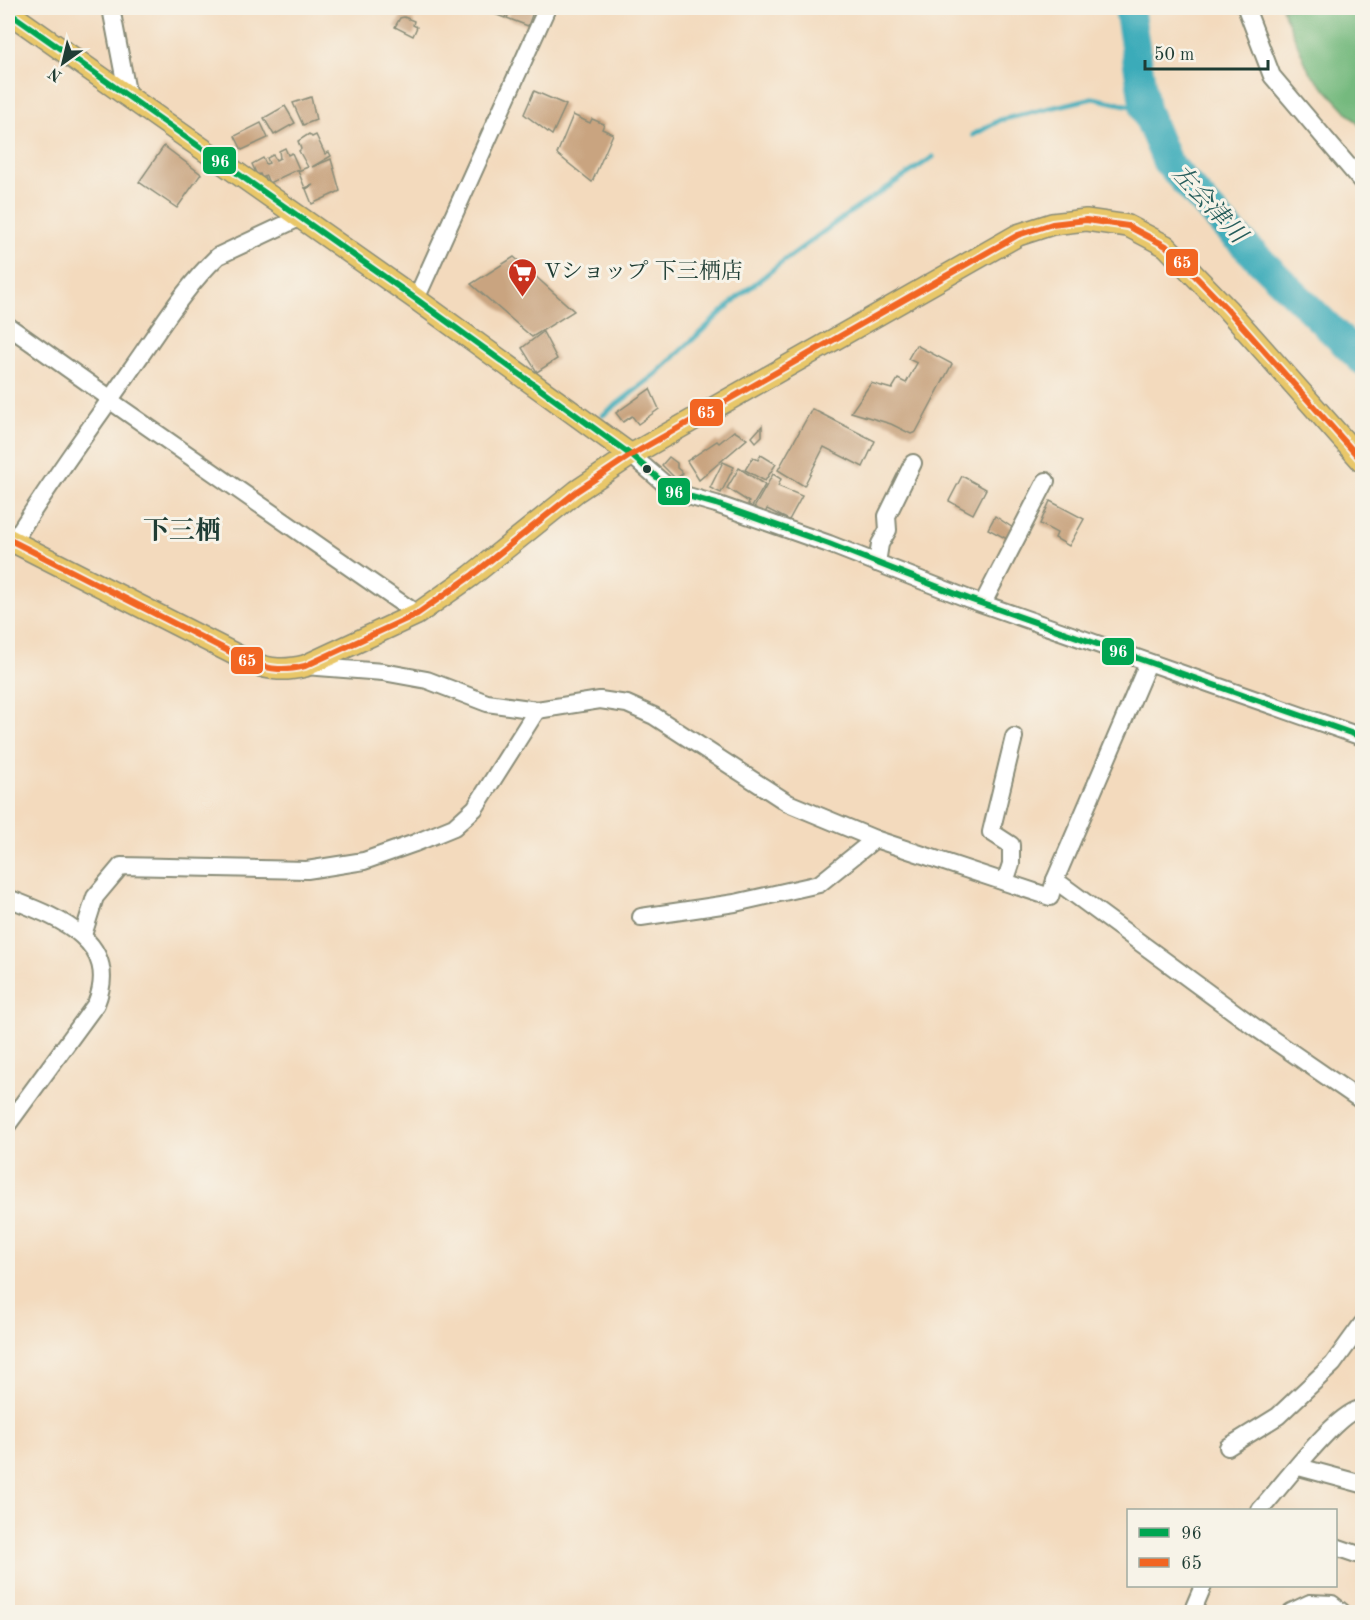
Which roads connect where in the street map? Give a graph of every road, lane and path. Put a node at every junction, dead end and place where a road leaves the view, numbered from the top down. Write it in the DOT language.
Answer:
graph roads {
  1 [pos="111,8"];
  2 [pos="547,8"];
  3 [pos="1246,8"];
  4 [pos="8,12"];
  5 [pos="128,97"];
  6 [pos="1362,182"];
  7 [pos="299,218"];
  8 [pos="416,298"];
  9 [pos="8,326"];
  10 [pos="111,399"];
  11 [pos="631,455"];
  12 [pos="1362,461"];
  13 [pos="913,464"];
  14 [pos="1046,481"];
  15 [pos="10,540"];
  16 [pos="877,563"];
  17 [pos="982,603"];
  18 [pos="417,614"];
  19 [pos="1148,663"];
  20 [pos="305,666"];
  21 [pos="537,710"];
  22 [pos="1014,737"];
  23 [pos="1362,737"];
  24 [pos="875,839"];
  25 [pos="1055,880"];
  26 [pos="1005,882"];
  27 [pos="8,898"];
  28 [pos="641,917"];
  29 [pos="83,935"];
  30 [pos="1362,1101"];
  31 [pos="8,1124"];
  32 [pos="1362,1323"];
  33 [pos="1361,1409"];
  34 [pos="1228,1447"];
  35 [pos="1299,1467"];
  36 [pos="1362,1484"];
  37 [pos="1261,1509"];
  38 [pos="1337,1548"];
  39 [pos="1362,1556"];
  40 [pos="1203,1587"];
  41 [pos="1192,1612"];
  42 [pos="1291,1612"];
  43 [pos="1342,1612"];
  1 -- 5 [label="street"];
  2 -- 8 [label="street"];
  3 -- 6 [label="street"];
  4 -- 5 [label="main road"];
  5 -- 7 [label="main road"];
  7 -- 8 [label="main road"];
  7 -- 10 [label="street"];
  8 -- 11 [label="main road"];
  9 -- 10 [label="street"];
  10 -- 15 [label="street"];
  10 -- 18 [label="street"];
  11 -- 12 [label="main road"];
  11 -- 16 [label="street"];
  11 -- 18 [label="main road"];
  13 -- 16 [label="street"];
  14 -- 17 [label="street"];
  15 -- 20 [label="main road"];
  16 -- 17 [label="street"];
  17 -- 19 [label="street"];
  18 -- 20 [label="main road"];
  19 -- 23 [label="street"];
  19 -- 25 [label="street"];
  20 -- 21 [label="street"];
  21 -- 24 [label="street"];
  21 -- 29 [label="street"];
  22 -- 26 [label="street"];
  24 -- 26 [label="street"];
  24 -- 28 [label="street"];
  25 -- 26 [label="street"];
  25 -- 30 [label="street"];
  27 -- 29 [label="street"];
  29 -- 31 [label="street"];
  32 -- 34 [label="street"];
  33 -- 35 [label="street"];
  35 -- 36 [label="street"];
  35 -- 37 [label="street"];
  38 -- 39 [label="street"];
  40 -- 41 [label="street"];
  42 -- 43 [label="street"];
}
